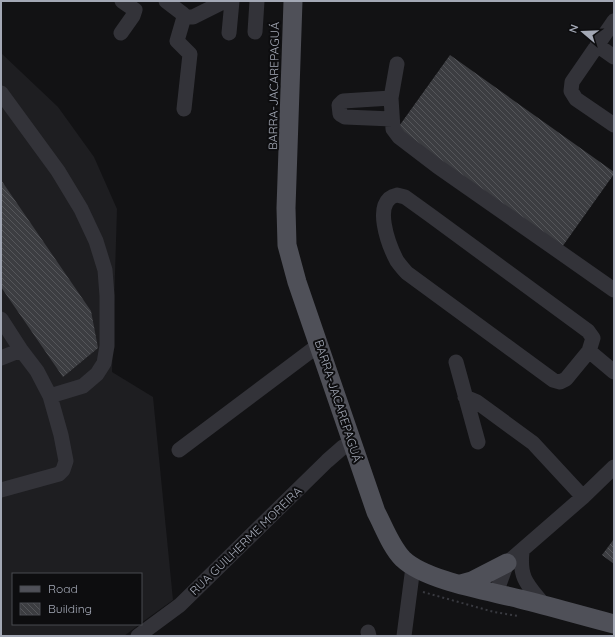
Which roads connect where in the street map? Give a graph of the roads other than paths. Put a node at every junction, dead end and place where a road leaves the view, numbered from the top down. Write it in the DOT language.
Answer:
graph roads {
  1 [pos="122,1"];
  2 [pos="225,1"];
  3 [pos="232,1"];
  4 [pos="257,1"];
  5 [pos="293,1"];
  6 [pos="169,2"];
  7 [pos="184,17"];
  8 [pos="614,21"];
  9 [pos="229,32"];
  10 [pos="255,32"];
  11 [pos="121,33"];
  12 [pos="597,45"];
  13 [pos="614,56"];
  14 [pos="397,64"];
  15 [pos="1,93"];
  16 [pos="391,98"];
  17 [pos="184,109"];
  18 [pos="392,119"];
  19 [pos="614,125"];
  20 [pos="614,290"];
  21 [pos="1,319"];
  22 [pos="319,346"];
  23 [pos="21,350"];
  24 [pos="590,351"];
  25 [pos="1,358"];
  26 [pos="456,362"];
  27 [pos="614,372"];
  28 [pos="50,396"];
  29 [pos="465,397"];
  30 [pos="478,442"];
  31 [pos="351,443"];
  32 [pos="179,450"];
  33 [pos="614,467"];
  34 [pos="1,490"];
  35 [pos="583,497"];
  36 [pos="522,552"];
  37 [pos="507,563"];
  38 [pos="412,575"];
  39 [pos="461,584"];
  40 [pos="496,593"];
  41 [pos="544,605"];
  42 [pos="614,624"];
  43 [pos="138,636"];
  44 [pos="404,636"];
  1 -- 11 [label="street"];
  2 -- 7 [label="street"];
  3 -- 9 [label="street"];
  4 -- 10 [label="street"];
  5 -- 22 [label="main road"];
  6 -- 7 [label="street"];
  7 -- 17 [label="street"];
  8 -- 12 [label="street"];
  12 -- 13 [label="street"];
  12 -- 19 [label="street"];
  14 -- 16 [label="street"];
  15 -- 28 [label="street"];
  16 -- 18 [label="street"];
  16 -- 18 [label="street"];
  18 -- 20 [label="street"];
  21 -- 23 [label="street"];
  22 -- 31 [label="main road"];
  22 -- 32 [label="street"];
  23 -- 25 [label="street"];
  23 -- 28 [label="street"];
  24 -- 24 [label="street"];
  24 -- 27 [label="street"];
  26 -- 29 [label="street"];
  28 -- 34 [label="street"];
  29 -- 30 [label="street"];
  29 -- 35 [label="street"];
  31 -- 38 [label="main road"];
  31 -- 43 [label="street, RUA GUILHERME MOREIRA"];
  33 -- 35 [label="street"];
  35 -- 36 [label="street"];
  36 -- 37 [label="street"];
  36 -- 41 [label="street"];
  37 -- 39 [label="main road"];
  37 -- 40 [label="street"];
  38 -- 39 [label="main road"];
  38 -- 44 [label="street"];
  39 -- 40 [label="main road"];
  40 -- 41 [label="main road"];
  41 -- 42 [label="main road"];
}
